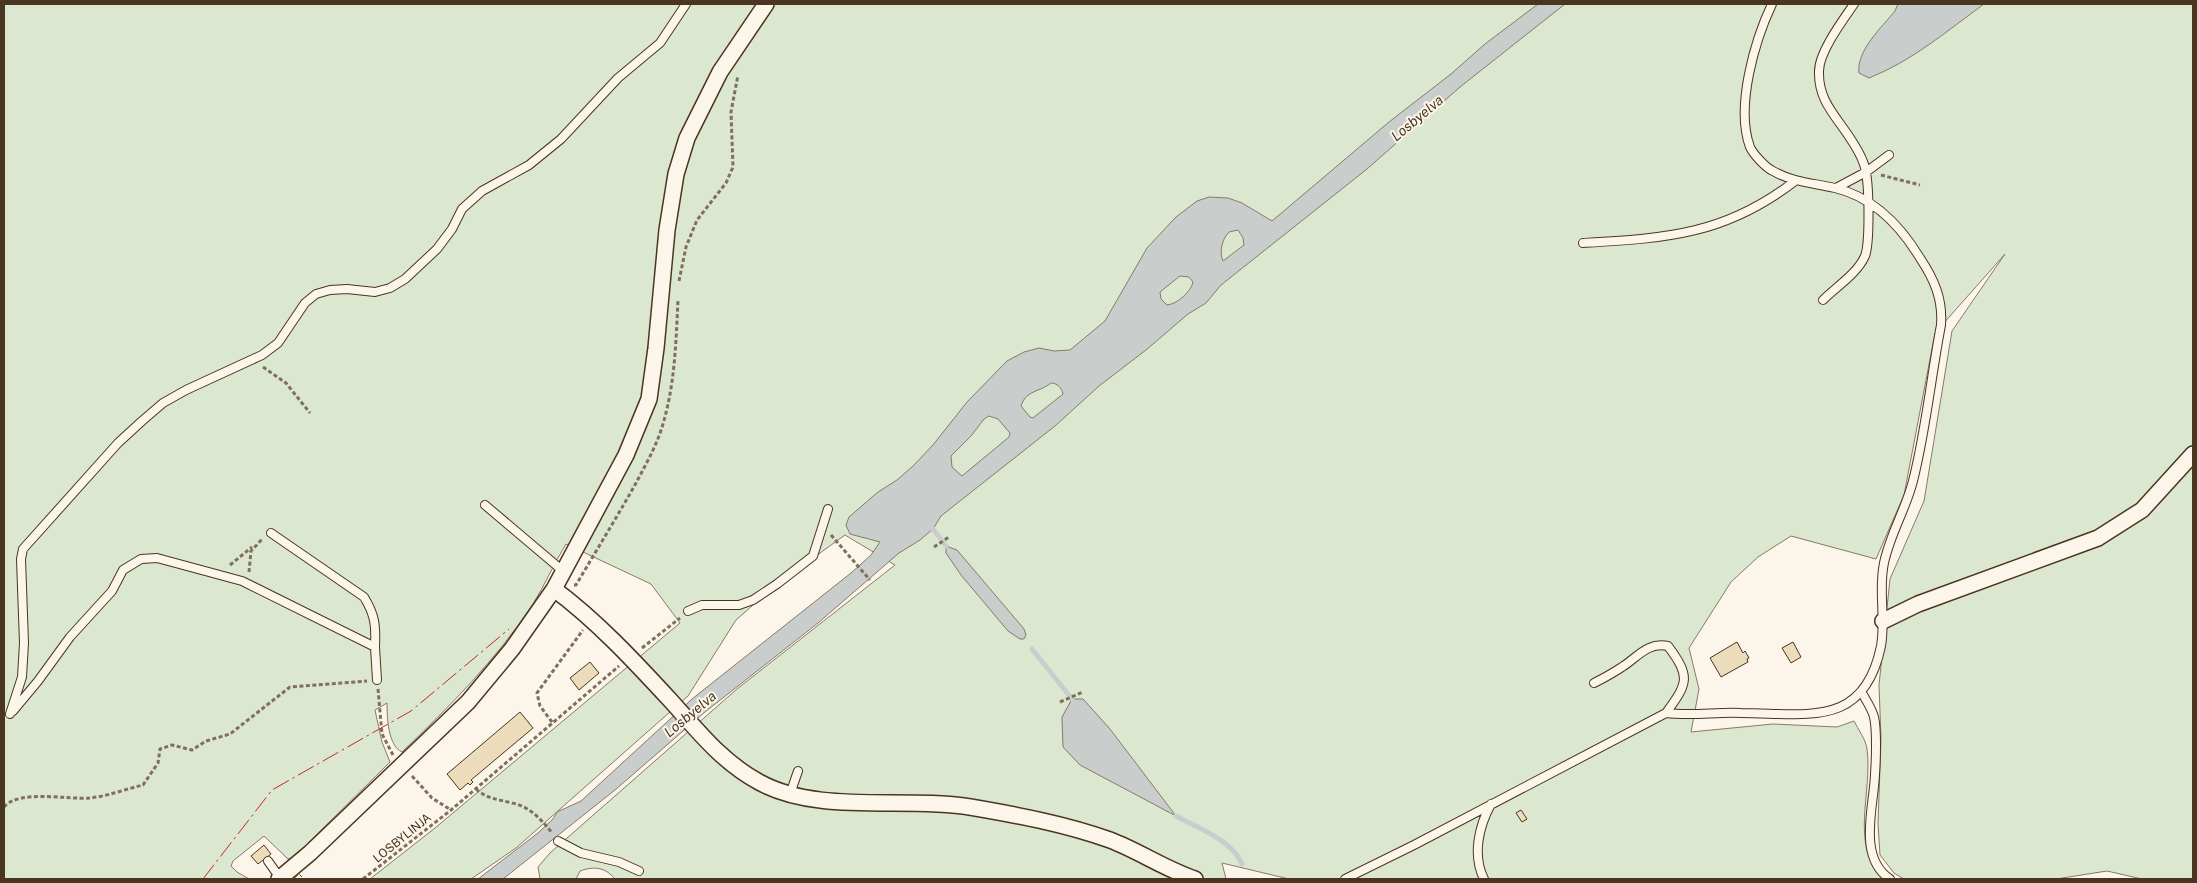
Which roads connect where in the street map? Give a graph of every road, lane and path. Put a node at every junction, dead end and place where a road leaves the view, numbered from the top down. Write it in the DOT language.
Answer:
graph roads {
  1 [pos="686,4"];
  2 [pos="766,4"];
  3 [pos="1772,4"];
  4 [pos="1854,4"];
  5 [pos="738,73"];
  6 [pos="1890,155"];
  7 [pos="1866,172"];
  8 [pos="1795,181"];
  9 [pos="1920,185"];
  10 [pos="1836,188"];
  11 [pos="1867,200"];
  12 [pos="1583,243"];
  13 [pos="678,288"];
  14 [pos="678,296"];
  15 [pos="1823,300"];
  16 [pos="252,360"];
  17 [pos="310,413"];
  18 [pos="2193,454"];
  19 [pos="485,505"];
  20 [pos="828,509"];
  21 [pos="822,525"];
  22 [pos="270,533"];
  23 [pos="949,537"];
  24 [pos="253,546"];
  25 [pos="934,547"];
  26 [pos="563,571"];
  27 [pos="215,575"];
  28 [pos="870,580"];
  29 [pos="248,584"];
  30 [pos="554,588"];
  31 [pos="688,611"];
  32 [pos="590,620"];
  33 [pos="1883,621"];
  34 [pos="375,647"];
  35 [pos="630,657"];
  36 [pos="377,680"];
  37 [pos="1594,683"];
  38 [pos="1083,692"];
  39 [pos="1862,692"];
  40 [pos="1060,702"];
  41 [pos="1666,713"];
  42 [pos="552,722"];
  43 [pos="402,766"];
  44 [pos="798,771"];
  45 [pos="418,782"];
  46 [pos="476,788"];
  47 [pos="790,794"];
  48 [pos="1491,804"];
  49 [pos="4,807"];
  50 [pos="450,810"];
  51 [pos="542,820"];
  52 [pos="558,841"];
  53 [pos="268,861"];
  54 [pos="639,871"];
  55 [pos="280,879"];
  56 [pos="363,879"];
  57 [pos="1195,879"];
  58 [pos="1345,879"];
  59 [pos="1484,879"];
  60 [pos="1890,879"];
  1 -- 16 [label="lane"];
  2 -- 26 [label="street"];
  3 -- 8 [label="lane"];
  4 -- 7 [label="lane"];
  5 -- 13 [label="path"];
  6 -- 7 [label="lane"];
  7 -- 9 [label="path"];
  7 -- 10 [label="lane"];
  7 -- 11 [label="lane"];
  8 -- 10 [label="lane"];
  8 -- 12 [label="lane"];
  10 -- 11 [label="lane"];
  11 -- 15 [label="lane"];
  11 -- 33 [label="lane"];
  14 -- 30 [label="path"];
  16 -- 17 [label="path"];
  16 -- 27 [label="lane"];
  18 -- 33 [label="street"];
  19 -- 26 [label="lane"];
  20 -- 21 [label="lane"];
  21 -- 28 [label="path"];
  21 -- 31 [label="lane"];
  22 -- 24 [label="path"];
  22 -- 34 [label="lane"];
  23 -- 25 [label="path"];
  24 -- 27 [label="path"];
  24 -- 29 [label="path"];
  26 -- 30 [label="street"];
  27 -- 29 [label="lane"];
  29 -- 34 [label="lane"];
  30 -- 32 [label="street"];
  30 -- 43 [label="street"];
  31 -- 35 [label="path, LOSBYLINJA"];
  32 -- 35 [label="street"];
  32 -- 42 [label="path"];
  33 -- 39 [label="lane"];
  34 -- 36 [label="lane"];
  35 -- 42 [label="path, LOSBYLINJA"];
  35 -- 47 [label="street"];
  36 -- 43 [label="path"];
  36 -- 49 [label="path"];
  37 -- 41 [label="lane"];
  38 -- 40 [label="path"];
  39 -- 41 [label="lane"];
  39 -- 60 [label="lane"];
  41 -- 48 [label="lane"];
  42 -- 46 [label="path, LOSBYLINJA"];
  43 -- 55 [label="street"];
  44 -- 47 [label="lane"];
  45 -- 50 [label="path"];
  46 -- 50 [label="path, LOSBYLINJA"];
  46 -- 51 [label="path"];
  47 -- 57 [label="street"];
  48 -- 58 [label="lane"];
  48 -- 59 [label="lane"];
  50 -- 56 [label="path, LOSBYLINJA"];
  52 -- 54 [label="lane"];
  53 -- 55 [label="lane"];
}
